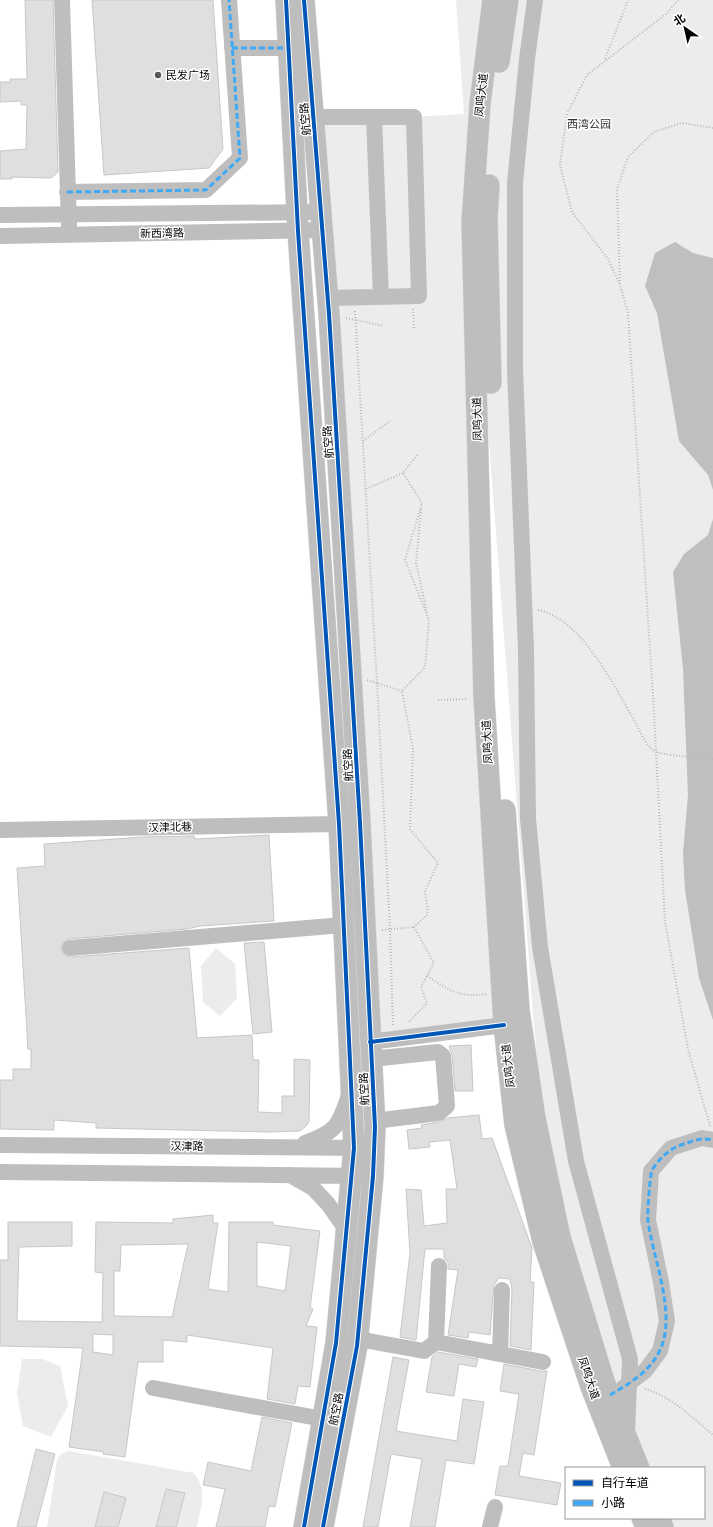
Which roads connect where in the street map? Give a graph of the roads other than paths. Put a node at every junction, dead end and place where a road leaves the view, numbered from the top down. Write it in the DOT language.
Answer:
graph roads {
  1 [pos="62,0"];
  2 [pos="229,0"];
  3 [pos="286,0"];
  4 [pos="304,0"];
  5 [pos="493,0"];
  6 [pos="508,0"];
  7 [pos="535,0"];
  8 [pos="232,48"];
  9 [pos="288,48"];
  10 [pos="314,117"];
  11 [pos="374,117"];
  12 [pos="67,192"];
  13 [pos="0,215"];
  14 [pos="68,216"];
  15 [pos="323,221"];
  16 [pos="298,222"];
  17 [pos="69,235"];
  18 [pos="0,236"];
  19 [pos="381,297"];
  20 [pos="328,306"];
  21 [pos="339,824"];
  22 [pos="0,830"];
  23 [pos="344,925"];
  24 [pos="70,948"];
  25 [pos="504,1025"];
  26 [pos="371,1050"];
  27 [pos="351,1087"];
  28 [pos="374,1120"];
  29 [pos="712,1135"];
  30 [pos="0,1145"];
  31 [pos="295,1147"];
  32 [pos="354,1148"];
  33 [pos="374,1148"];
  34 [pos="0,1172"];
  35 [pos="289,1175"];
  36 [pos="352,1175"];
  37 [pos="373,1176"];
  38 [pos="347,1231"];
  39 [pos="439,1266"];
  40 [pos="502,1290"];
  41 [pos="358,1339"];
  42 [pos="436,1342"];
  43 [pos="500,1354"];
  44 [pos="543,1362"];
  45 [pos="629,1384"];
  46 [pos="153,1388"];
  47 [pos="610,1395"];
  48 [pos="323,1419"];
  49 [pos="627,1437"];
  50 [pos="623,1467"];
  51 [pos="639,1467"];
  52 [pos="495,1507"];
  53 [pos="320,1527"];
  54 [pos="490,1527"];
  1 -- 12 [label="street"];
  2 -- 8 [label="street"];
  3 -- 9 [label="main road, 航空路"];
  4 -- 10 [label="main road, 航空路"];
  5 -- 25 [label="main road, 凤鸣大道"];
  6 -- 47 [label="main road, 凤鸣大道"];
  7 -- 45 [label="street"];
  8 -- 9 [label="street"];
  8 -- 12 [label="street"];
  9 -- 16 [label="main road, 航空路"];
  10 -- 11 [label="street"];
  10 -- 15 [label="main road, 航空路"];
  11 -- 19 [label="street"];
  11 -- 19 [label="street"];
  12 -- 14 [label="street"];
  13 -- 14 [label="street, 新西湾路"];
  14 -- 16 [label="street, 新西湾路"];
  14 -- 17 [label="street"];
  15 -- 16 [label="street, 新西湾路"];
  15 -- 20 [label="main road, 航空路"];
  16 -- 17 [label="street, 新西湾路"];
  16 -- 21 [label="main road, 航空路"];
  17 -- 18 [label="street, 新西湾路"];
  19 -- 20 [label="street"];
  20 -- 26 [label="main road, 航空路"];
  21 -- 22 [label="street, 汉津北巷"];
  21 -- 23 [label="main road, 航空路"];
  23 -- 24 [label="street"];
  23 -- 27 [label="main road, 航空路"];
  25 -- 26 [label="street"];
  25 -- 50 [label="main road, 凤鸣大道"];
  26 -- 28 [label="main road, 航空路"];
  26 -- 28 [label="street"];
  27 -- 31 [label="street"];
  27 -- 32 [label="main road, 航空路"];
  28 -- 33 [label="main road, 航空路"];
  29 -- 45 [label="street"];
  30 -- 31 [label="street, 汉津路"];
  31 -- 32 [label="street, 汉津路"];
  32 -- 33 [label="street, 汉津路"];
  32 -- 36 [label="main road, 航空路"];
  33 -- 37 [label="main road, 航空路"];
  34 -- 35 [label="street"];
  35 -- 36 [label="street"];
  35 -- 38 [label="street"];
  36 -- 37 [label="street"];
  36 -- 38 [label="main road, 航空路"];
  37 -- 41 [label="main road, 航空路"];
  38 -- 48 [label="main road, 航空路"];
  39 -- 42 [label="street"];
  40 -- 43 [label="street"];
  41 -- 42 [label="street"];
  41 -- 53 [label="main road, 航空路"];
  42 -- 43 [label="street"];
  43 -- 44 [label="street"];
  45 -- 47 [label="street"];
  45 -- 49 [label="street"];
  46 -- 48 [label="street"];
  47 -- 49 [label="main road, 凤鸣大道"];
  48 -- 53 [label="main road, 航空路"];
  49 -- 51 [label="main road, 凤鸣大道"];
  52 -- 54 [label="street"];
}
